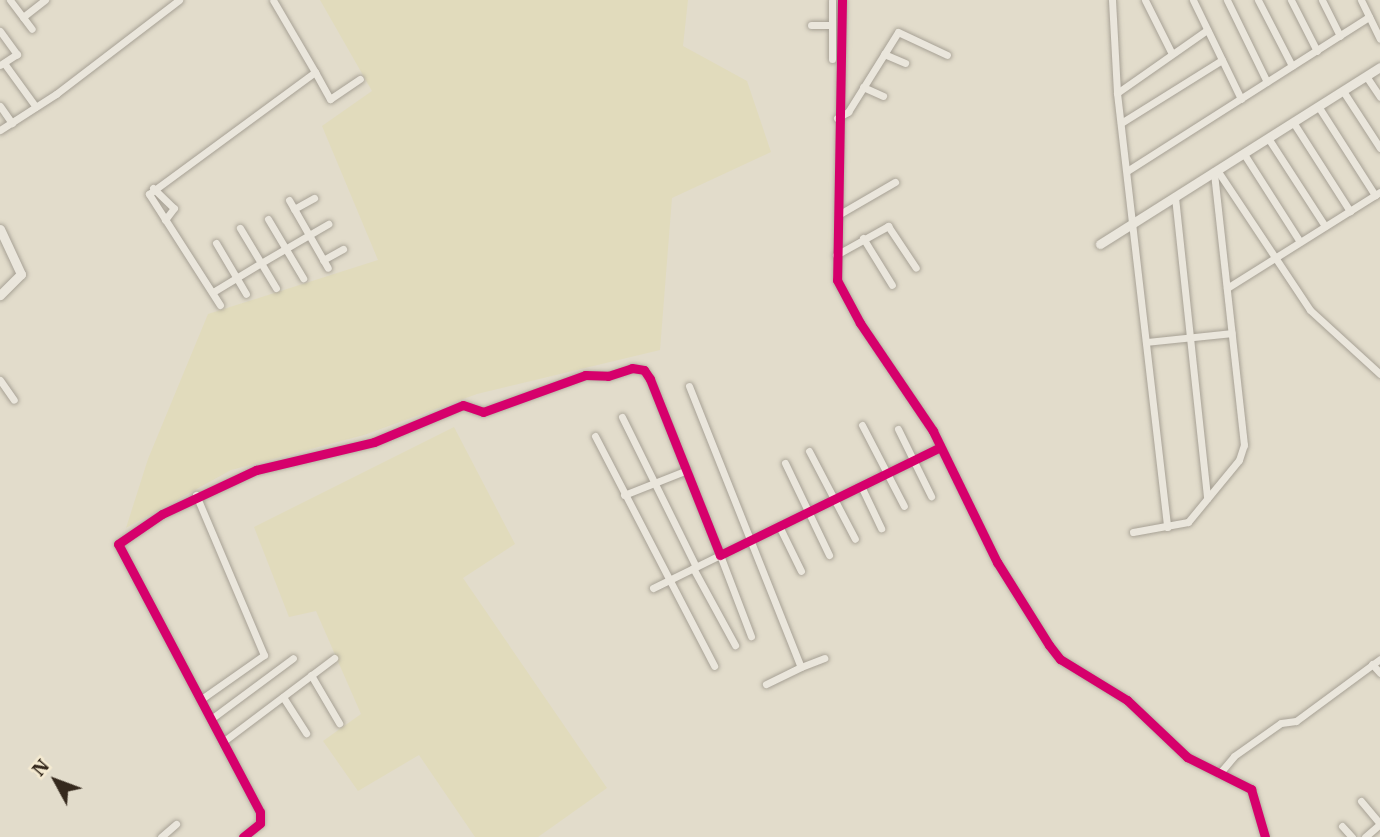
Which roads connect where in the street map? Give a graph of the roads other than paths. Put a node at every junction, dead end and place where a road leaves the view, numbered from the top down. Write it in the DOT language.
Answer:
graph roads {
  1 [pos="10,0"];
  2 [pos="45,0"];
  3 [pos="179,0"];
  4 [pos="273,0"];
  5 [pos="832,0"];
  6 [pos="842,0"];
  7 [pos="1112,0"];
  8 [pos="1145,0"];
  9 [pos="1193,0"];
  10 [pos="1227,0"];
  11 [pos="1258,0"];
  12 [pos="1291,0"];
  13 [pos="1322,0"];
  14 [pos="1361,0"];
  15 [pos="23,17"];
  16 [pos="1370,18"];
  17 [pos="811,25"];
  18 [pos="832,25"];
  19 [pos="32,29"];
  20 [pos="1207,30"];
  21 [pos="0,31"];
  22 [pos="1340,36"];
  23 [pos="1380,39"];
  24 [pos="1317,51"];
  25 [pos="884,54"];
  26 [pos="1172,54"];
  27 [pos="947,55"];
  28 [pos="832,59"];
  29 [pos="1222,60"];
  30 [pos="905,63"];
  31 [pos="2,64"];
  32 [pos="1292,66"];
  33 [pos="1380,67"];
  34 [pos="315,72"];
  35 [pos="1366,76"];
  36 [pos="360,79"];
  37 [pos="1268,82"];
  38 [pos="863,87"];
  39 [pos="1343,91"];
  40 [pos="1117,93"];
  41 [pos="883,96"];
  42 [pos="1380,97"];
  43 [pos="1241,99"];
  44 [pos="0,106"];
  45 [pos="1318,106"];
  46 [pos="36,107"];
  47 [pos="837,118"];
  48 [pos="12,122"];
  49 [pos="1293,122"];
  50 [pos="1121,123"];
  51 [pos="0,130"];
  52 [pos="1268,138"];
  53 [pos="1380,148"];
  54 [pos="1244,154"];
  55 [pos="1215,171"];
  56 [pos="1127,172"];
  57 [pos="895,183"];
  58 [pos="153,188"];
  59 [pos="1378,194"];
  60 [pos="1175,197"];
  61 [pos="314,198"];
  62 [pos="289,200"];
  63 [pos="295,209"];
  64 [pos="1350,211"];
  65 [pos="838,215"];
  66 [pos="268,219"];
  67 [pos="165,220"];
  68 [pos="1133,223"];
  69 [pos="328,224"];
  70 [pos="1325,226"];
  71 [pos="240,228"];
  72 [pos="0,229"];
  73 [pos="309,234"];
  74 [pos="863,238"];
  75 [pos="1300,242"];
  76 [pos="216,243"];
  77 [pos="1100,244"];
  78 [pos="343,248"];
  79 [pos="285,249"];
  80 [pos="836,255"];
  81 [pos="1275,258"];
  82 [pos="323,260"];
  83 [pos="261,263"];
  84 [pos="328,268"];
  85 [pos="916,268"];
  86 [pos="237,277"];
  87 [pos="303,278"];
  88 [pos="892,285"];
  89 [pos="276,288"];
  90 [pos="1227,288"];
  91 [pos="213,292"];
  92 [pos="246,294"];
  93 [pos="0,295"];
  94 [pos="220,305"];
  95 [pos="1232,333"];
  96 [pos="1190,337"];
  97 [pos="1146,342"];
  98 [pos="1380,374"];
  99 [pos="0,380"];
  100 [pos="689,386"];
  101 [pos="14,400"];
  102 [pos="622,418"];
  103 [pos="862,425"];
  104 [pos="898,429"];
  105 [pos="595,436"];
  106 [pos="940,447"];
  107 [pos="809,450"];
  108 [pos="913,461"];
  109 [pos="785,464"];
  110 [pos="687,470"];
  111 [pos="887,473"];
  112 [pos="655,483"];
  113 [pos="861,486"];
  114 [pos="196,495"];
  115 [pos="624,495"];
  116 [pos="931,496"];
  117 [pos="1208,498"];
  118 [pos="834,499"];
  119 [pos="904,506"];
  120 [pos="808,512"];
  121 [pos="779,526"];
  122 [pos="1167,527"];
  123 [pos="881,528"];
  124 [pos="1133,532"];
  125 [pos="855,539"];
  126 [pos="751,540"];
  127 [pos="720,555"];
  128 [pos="829,555"];
  129 [pos="695,567"];
  130 [pos="802,571"];
  131 [pos="668,581"];
  132 [pos="653,588"];
  133 [pos="751,636"];
  134 [pos="735,645"];
  135 [pos="293,658"];
  136 [pos="334,658"];
  137 [pos="824,658"];
  138 [pos="1376,662"];
  139 [pos="714,666"];
  140 [pos="801,667"];
  141 [pos="1380,673"];
  142 [pos="311,676"];
  143 [pos="766,684"];
  144 [pos="283,697"];
  145 [pos="200,700"];
  146 [pos="211,719"];
  147 [pos="339,723"];
  148 [pos="306,733"];
  149 [pos="224,741"];
  150 [pos="1219,774"];
  151 [pos="1361,801"];
  152 [pos="176,824"];
  153 [pos="1380,824"];
  154 [pos="1342,826"];
  155 [pos="161,837"];
  156 [pos="243,837"];
  157 [pos="1265,837"];
  158 [pos="1352,837"];
  159 [pos="1365,837"];
  1 -- 15 [label="street"];
  2 -- 15 [label="street"];
  3 -- 46 [label="street"];
  4 -- 34 [label="street"];
  5 -- 18 [label="street"];
  6 -- 47 [label="street"];
  7 -- 40 [label="street"];
  8 -- 26 [label="street"];
  9 -- 20 [label="street"];
  10 -- 37 [label="street"];
  11 -- 32 [label="street"];
  12 -- 24 [label="street"];
  13 -- 22 [label="street"];
  14 -- 16 [label="street"];
  15 -- 19 [label="street"];
  16 -- 22 [label="street"];
  16 -- 23 [label="street"];
  17 -- 18 [label="street"];
  18 -- 28 [label="street"];
  20 -- 26 [label="street"];
  20 -- 29 [label="street"];
  21 -- 31 [label="street"];
  22 -- 24 [label="street"];
  24 -- 32 [label="street"];
  25 -- 27 [label="street"];
  25 -- 30 [label="street"];
  25 -- 38 [label="street"];
  26 -- 40 [label="street"];
  29 -- 43 [label="street"];
  29 -- 50 [label="street"];
  31 -- 46 [label="street"];
  32 -- 37 [label="street"];
  33 -- 35 [label="street"];
  34 -- 36 [label="street"];
  34 -- 58 [label="street"];
  35 -- 39 [label="street"];
  35 -- 42 [label="street"];
  37 -- 43 [label="street"];
  38 -- 41 [label="street"];
  38 -- 47 [label="street"];
  39 -- 45 [label="street"];
  39 -- 53 [label="street"];
  40 -- 50 [label="street"];
  43 -- 56 [label="street"];
  44 -- 48 [label="street"];
  45 -- 49 [label="street"];
  45 -- 59 [label="street"];
  46 -- 48 [label="street"];
  47 -- 65 [label="street"];
  48 -- 51 [label="street"];
  49 -- 52 [label="street"];
  49 -- 64 [label="street"];
  50 -- 56 [label="street"];
  52 -- 54 [label="street"];
  52 -- 70 [label="street"];
  54 -- 55 [label="street"];
  54 -- 75 [label="street"];
  55 -- 60 [label="street"];
  55 -- 81 [label="street"];
  55 -- 90 [label="street"];
  56 -- 68 [label="street"];
  57 -- 65 [label="street"];
  58 -- 67 [label="street"];
  58 -- 67 [label="street"];
  59 -- 64 [label="street"];
  60 -- 68 [label="street"];
  60 -- 96 [label="street"];
  61 -- 63 [label="street"];
  62 -- 63 [label="street"];
  63 -- 73 [label="street"];
  64 -- 70 [label="street"];
  65 -- 80 [label="street"];
  66 -- 79 [label="street"];
  67 -- 91 [label="street"];
  68 -- 77 [label="street"];
  68 -- 97 [label="street"];
  69 -- 73 [label="street"];
  70 -- 75 [label="street"];
  71 -- 83 [label="street"];
  72 -- 93 [label="street"];
  73 -- 79 [label="street"];
  73 -- 82 [label="street"];
  74 -- 80 [label="street"];
  74 -- 85 [label="street"];
  74 -- 88 [label="street"];
  75 -- 81 [label="street"];
  76 -- 86 [label="street"];
  78 -- 82 [label="street"];
  79 -- 83 [label="street"];
  79 -- 87 [label="street"];
  80 -- 106 [label="street"];
  81 -- 90 [label="street"];
  81 -- 98 [label="street"];
  82 -- 84 [label="street"];
  83 -- 86 [label="street"];
  83 -- 89 [label="street"];
  86 -- 91 [label="street"];
  86 -- 92 [label="street"];
  90 -- 95 [label="street"];
  91 -- 94 [label="street"];
  95 -- 96 [label="street"];
  95 -- 117 [label="street"];
  96 -- 97 [label="street"];
  96 -- 117 [label="street"];
  97 -- 122 [label="street"];
  99 -- 101 [label="street"];
  100 -- 126 [label="street"];
  102 -- 112 [label="street"];
  103 -- 111 [label="street"];
  104 -- 108 [label="street"];
  105 -- 115 [label="street"];
  106 -- 108 [label="street"];
  106 -- 150 [label="street"];
  107 -- 118 [label="street"];
  108 -- 111 [label="street"];
  108 -- 116 [label="street"];
  109 -- 120 [label="street"];
  110 -- 112 [label="street"];
  110 -- 114 [label="street"];
  110 -- 127 [label="street"];
  111 -- 113 [label="street"];
  111 -- 119 [label="street"];
  112 -- 115 [label="street"];
  112 -- 129 [label="street"];
  113 -- 118 [label="street"];
  113 -- 123 [label="street"];
  114 -- 145 [label="street"];
  114 -- 145 [label="street"];
  115 -- 131 [label="street"];
  117 -- 122 [label="street"];
  118 -- 120 [label="street"];
  118 -- 125 [label="street"];
  120 -- 121 [label="street"];
  120 -- 128 [label="street"];
  121 -- 126 [label="street"];
  121 -- 130 [label="street"];
  122 -- 124 [label="street"];
  126 -- 127 [label="street"];
  126 -- 140 [label="street"];
  127 -- 129 [label="street"];
  127 -- 133 [label="street"];
  129 -- 131 [label="street"];
  129 -- 134 [label="street"];
  131 -- 132 [label="street"];
  131 -- 139 [label="street"];
  135 -- 146 [label="street"];
  136 -- 142 [label="street"];
  137 -- 140 [label="street"];
  138 -- 141 [label="street"];
  138 -- 150 [label="street"];
  140 -- 143 [label="street"];
  142 -- 144 [label="street"];
  142 -- 147 [label="street"];
  144 -- 148 [label="street"];
  144 -- 149 [label="street"];
  145 -- 146 [label="street"];
  146 -- 149 [label="street"];
  149 -- 156 [label="street"];
  150 -- 157 [label="street"];
  151 -- 153 [label="street"];
  152 -- 155 [label="street"];
  153 -- 159 [label="street"];
  154 -- 158 [label="street"];
}
